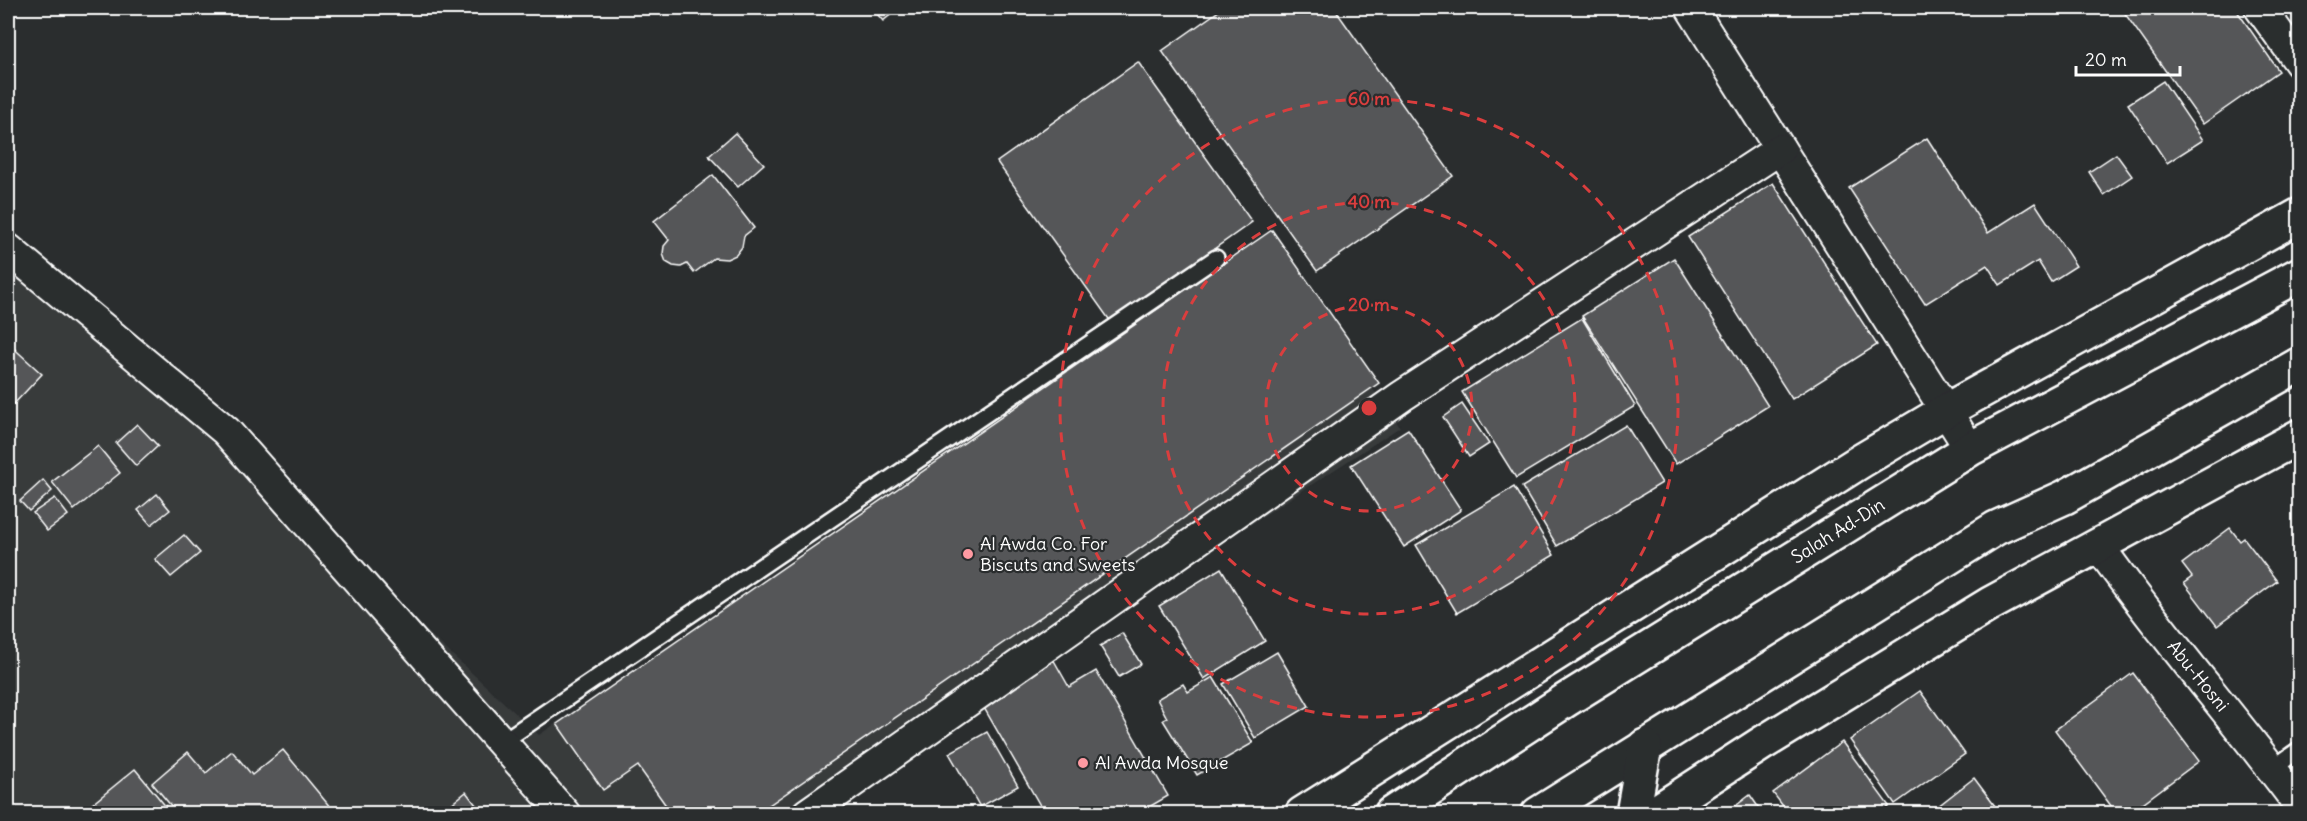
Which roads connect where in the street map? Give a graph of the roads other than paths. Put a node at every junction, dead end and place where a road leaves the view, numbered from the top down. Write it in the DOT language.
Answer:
graph roads {
  1 [pos="1690,8"];
  2 [pos="2260,8"];
  3 [pos="2300,63"];
  4 [pos="1780,148"];
  5 [pos="2300,215"];
  6 [pos="8,249"];
  7 [pos="1216,258"];
  8 [pos="2300,274"];
  9 [pos="2300,364"];
  10 [pos="1947,410"];
  11 [pos="2300,436"];
  12 [pos="1971,449"];
  13 [pos="2098,545"];
  14 [pos="502,742"];
  15 [pos="1645,746"];
  16 [pos="2300,749"];
  17 [pos="2272,769"];
  18 [pos="2300,806"];
  19 [pos="565,813"];
  20 [pos="807,813"];
  21 [pos="1302,813"];
  22 [pos="1391,813"];
  23 [pos="1538,813"];
  24 [pos="1633,813"];
  25 [pos="1653,813"];
  1 -- 4 [label="street"];
  2 -- 3 [label="street"];
  4 -- 10 [label="street"];
  4 -- 20 [label="street"];
  5 -- 10 [label="main road"];
  6 -- 14 [label="street"];
  7 -- 14 [label="lane"];
  8 -- 12 [label="main road, Salah Ad-Din"];
  9 -- 15 [label="main road"];
  10 -- 12 [label="street"];
  10 -- 21 [label="main road"];
  11 -- 13 [label="main road"];
  12 -- 22 [label="main road, Salah Ad-Din"];
  13 -- 17 [label="street, Abu-Hosni"];
  13 -- 25 [label="main road"];
  14 -- 19 [label="street"];
  15 -- 23 [label="main road"];
  15 -- 24 [label="main road"];
  16 -- 17 [label="lane"];
  17 -- 18 [label="street, Abu-Hosni"];
}
